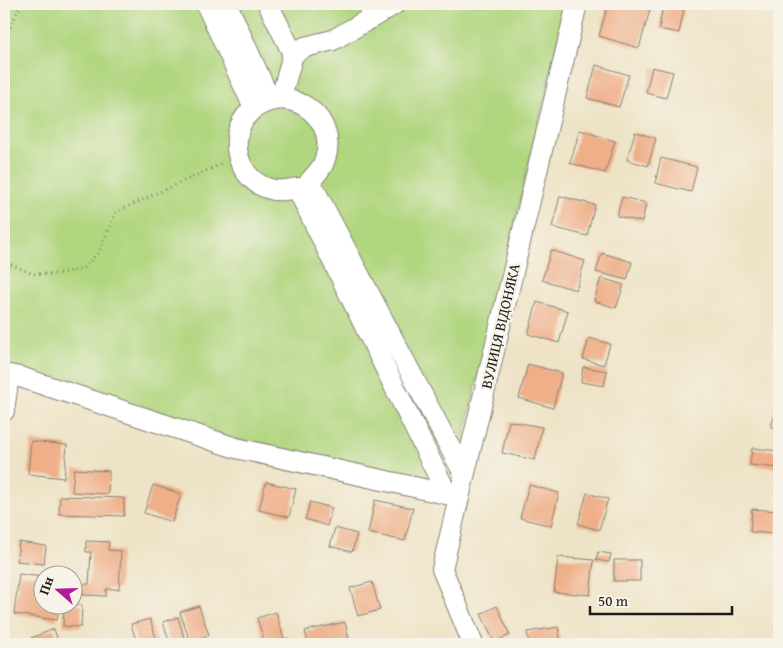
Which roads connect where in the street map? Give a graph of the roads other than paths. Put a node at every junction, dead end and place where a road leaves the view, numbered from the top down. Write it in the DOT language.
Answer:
graph roads {
  1 [pos="206,4"];
  2 [pos="227,4"];
  3 [pos="268,4"];
  4 [pos="395,4"];
  5 [pos="577,4"];
  6 [pos="293,54"];
  7 [pos="268,102"];
  8 [pos="6,374"];
  9 [pos="4,411"];
  10 [pos="464,474"];
  11 [pos="453,496"];
  12 [pos="473,644"];
  1 -- 7 [label="street"];
  2 -- 7 [label="street"];
  3 -- 6 [label="street"];
  4 -- 6 [label="street"];
  5 -- 10 [label="street, ВУЛИЦЯ ВІДОНЯКА"];
  6 -- 7 [label="street"];
  7 -- 10 [label="street"];
  7 -- 11 [label="street"];
  8 -- 9 [label="street"];
  8 -- 11 [label="street"];
  10 -- 11 [label="street, ВУЛИЦЯ ВІДОНЯКА"];
  11 -- 12 [label="street, ВУЛИЦЯ ВІДОНЯКА"];
}
